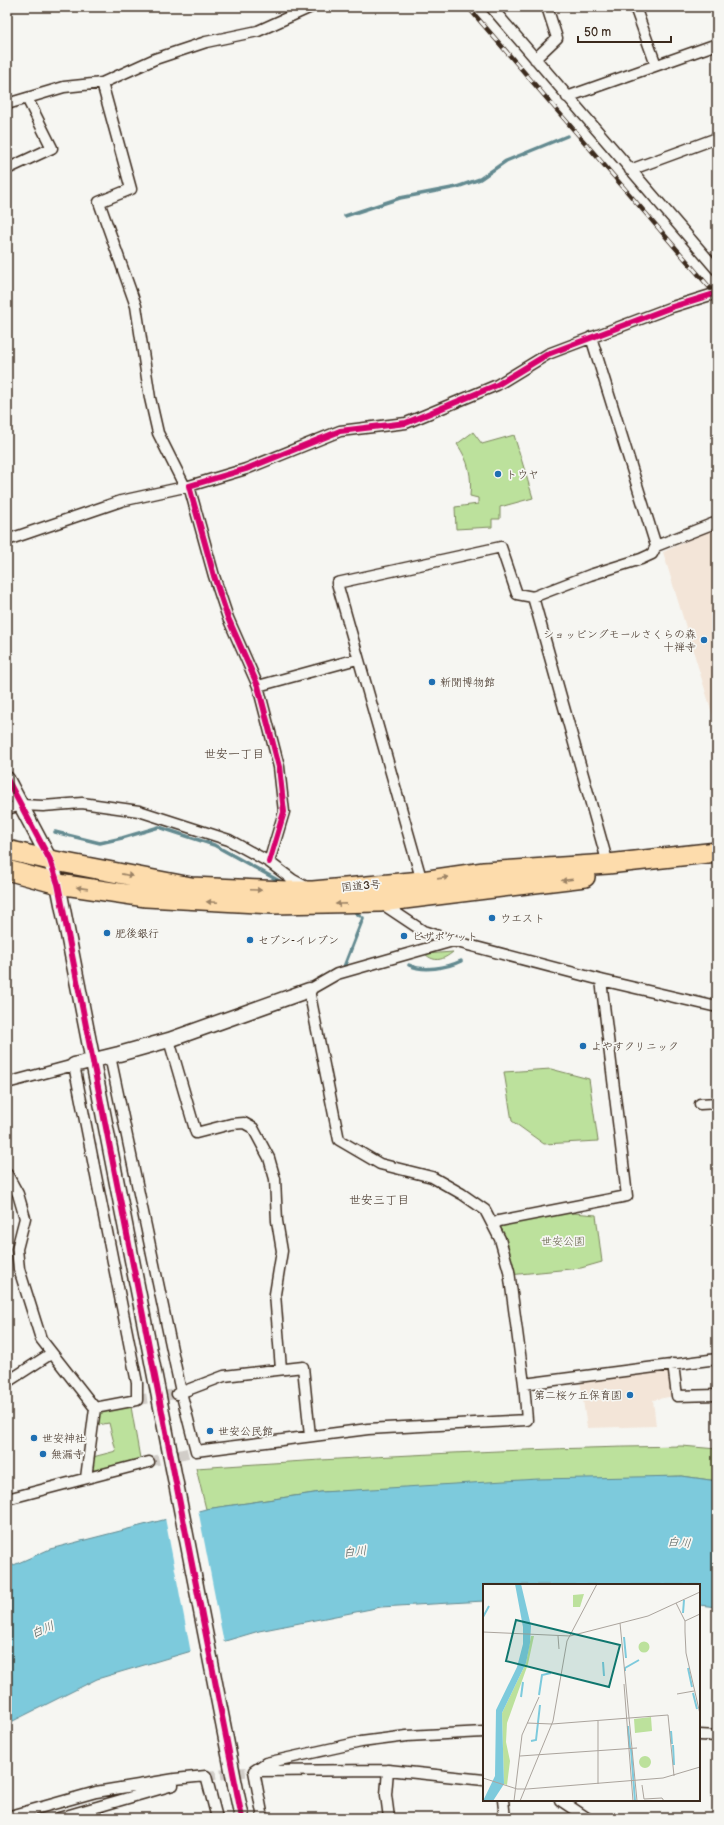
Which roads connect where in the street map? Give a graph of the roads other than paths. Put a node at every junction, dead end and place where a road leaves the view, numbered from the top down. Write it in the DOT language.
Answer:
graph roads {
  1 [pos="312,7"];
  2 [pos="491,7"];
  3 [pos="547,7"];
  4 [pos="635,7"];
  5 [pos="717,44"];
  6 [pos="535,59"];
  7 [pos="656,65"];
  8 [pos="102,83"];
  9 [pos="567,97"];
  10 [pos="27,98"];
  11 [pos="7,104"];
  12 [pos="717,138"];
  13 [pos="7,169"];
  14 [pos="630,170"];
  15 [pos="717,270"];
  16 [pos="717,293"];
  17 [pos="591,337"];
  18 [pos="187,486"];
  19 [pos="717,522"];
  20 [pos="7,540"];
  21 [pos="656,546"];
  22 [pos="533,597"];
  23 [pos="357,659"];
  24 [pos="258,686"];
  25 [pos="7,779"];
  26 [pos="22,805"];
  27 [pos="7,809"];
  28 [pos="7,850"];
  29 [pos="717,852"];
  30 [pos="50,860"];
  31 [pos="269,862"];
  32 [pos="608,864"];
  33 [pos="717,864"];
  34 [pos="7,870"];
  35 [pos="58,884"];
  36 [pos="424,889"];
  37 [pos="313,891"];
  38 [pos="378,894"];
  39 [pos="453,941"];
  40 [pos="600,980"];
  41 [pos="309,990"];
  42 [pos="717,1007"];
  43 [pos="169,1040"];
  44 [pos="110,1056"];
  45 [pos="93,1059"];
  46 [pos="74,1065"];
  47 [pos="7,1083"];
  48 [pos="717,1103"];
  49 [pos="700,1104"];
  50 [pos="7,1174"];
  51 [pos="493,1225"];
  52 [pos="52,1353"];
  53 [pos="717,1359"];
  54 [pos="673,1364"];
  55 [pos="281,1370"];
  56 [pos="7,1382"];
  57 [pos="524,1384"];
  58 [pos="179,1393"];
  59 [pos="717,1395"];
  60 [pos="94,1408"];
  61 [pos="310,1436"];
  62 [pos="150,1462"];
  63 [pos="86,1478"];
  64 [pos="7,1499"];
  65 [pos="483,1732"];
  66 [pos="700,1735"];
  67 [pos="717,1736"];
  68 [pos="254,1770"];
  69 [pos="388,1770"];
  70 [pos="206,1776"];
  71 [pos="483,1780"];
  72 [pos="503,1801"];
  73 [pos="562,1801"];
  74 [pos="7,1817"];
  75 [pos="59,1818"];
  76 [pos="216,1818"];
  77 [pos="242,1818"];
  78 [pos="263,1818"];
  79 [pos="389,1818"];
  80 [pos="505,1818"];
  81 [pos="587,1818"];
  1 -- 8 [label="street"];
  2 -- 6 [label="street"];
  3 -- 6 [label="street"];
  4 -- 7 [label="street"];
  5 -- 7 [label="street"];
  6 -- 9 [label="street"];
  7 -- 9 [label="street"];
  8 -- 10 [label="street"];
  8 -- 18 [label="street"];
  9 -- 14 [label="street"];
  10 -- 11 [label="street"];
  10 -- 13 [label="street"];
  12 -- 14 [label="street"];
  14 -- 15 [label="street"];
  16 -- 17 [label="street"];
  17 -- 18 [label="street"];
  17 -- 21 [label="street"];
  18 -- 20 [label="street"];
  18 -- 24 [label="street"];
  19 -- 21 [label="street"];
  21 -- 22 [label="street"];
  22 -- 23 [label="street"];
  22 -- 32 [label="street"];
  23 -- 24 [label="street"];
  23 -- 36 [label="street"];
  24 -- 31 [label="street"];
  25 -- 26 [label="street"];
  26 -- 27 [label="street"];
  26 -- 30 [label="street"];
  26 -- 31 [label="street"];
  28 -- 30 [label="highway, 国道3号"];
  29 -- 32 [label="highway, 国道3号"];
  30 -- 35 [label="street"];
  30 -- 37 [label="highway, 国道3号, one-way"];
  31 -- 37 [label="street"];
  36 -- 32 [label="highway, 国道3号, one-way"];
  33 -- 36 [label="highway, 国道3号, one-way"];
  34 -- 35 [label="highway, 国道3号"];
  38 -- 35 [label="highway, 国道3号, one-way"];
  35 -- 45 [label="street"];
  36 -- 38 [label="highway, 国道3号"];
  37 -- 38 [label="highway, 国道3号"];
  38 -- 39 [label="street"];
  39 -- 40 [label="street"];
  39 -- 41 [label="street"];
  40 -- 42 [label="street"];
  40 -- 51 [label="street"];
  41 -- 43 [label="street"];
  41 -- 51 [label="street"];
  43 -- 44 [label="street"];
  43 -- 55 [label="street"];
  44 -- 45 [label="street"];
  44 -- 58 [label="street"];
  45 -- 46 [label="street"];
  45 -- 77 [label="street, bridge"];
  46 -- 47 [label="street"];
  46 -- 60 [label="street"];
  48 -- 49 [label="street"];
  50 -- 52 [label="street"];
  51 -- 57 [label="street"];
  52 -- 56 [label="street"];
  52 -- 60 [label="street"];
  53 -- 54 [label="street"];
  54 -- 57 [label="street"];
  54 -- 59 [label="street"];
  55 -- 58 [label="street"];
  55 -- 61 [label="street"];
  57 -- 61 [label="street"];
  58 -- 61 [label="street"];
  60 -- 63 [label="street"];
  62 -- 63 [label="street"];
  63 -- 64 [label="street"];
  65 -- 68 [label="street"];
  66 -- 67 [label="street"];
  68 -- 69 [label="street"];
  68 -- 78 [label="street"];
  69 -- 71 [label="street"];
  69 -- 79 [label="street"];
  70 -- 74 [label="street"];
  70 -- 75 [label="street"];
  70 -- 76 [label="street"];
  72 -- 80 [label="street"];
  73 -- 81 [label="street"];
}
